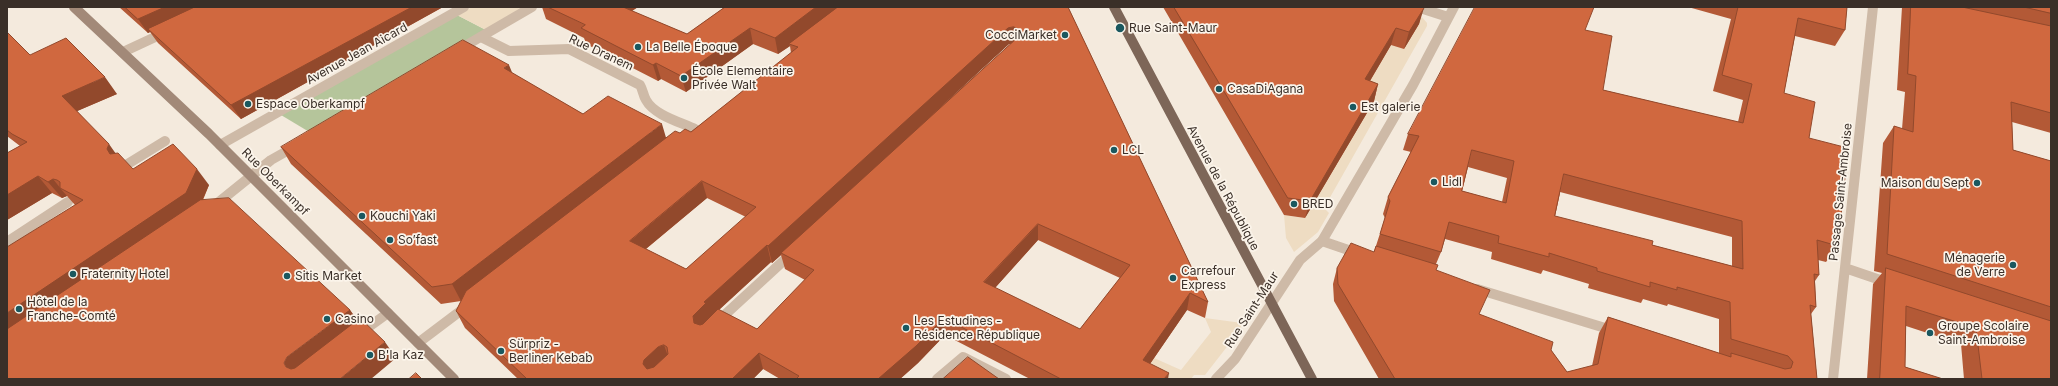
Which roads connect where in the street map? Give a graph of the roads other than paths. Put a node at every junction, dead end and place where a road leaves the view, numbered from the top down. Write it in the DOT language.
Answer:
graph roads {
  1 [pos="74,7"];
  2 [pos="464,7"];
  3 [pos="532,7"];
  4 [pos="1114,7"];
  5 [pos="1417,7"];
  6 [pos="1454,7"];
  7 [pos="1873,7"];
  8 [pos="1448,17"];
  9 [pos="176,27"];
  10 [pos="481,37"];
  11 [pos="123,52"];
  12 [pos="448,56"];
  13 [pos="695,129"];
  14 [pos="305,140"];
  15 [pos="164,141"];
  16 [pos="220,145"];
  17 [pos="126,165"];
  18 [pos="251,176"];
  19 [pos="68,202"];
  20 [pos="204,213"];
  21 [pos="1322,241"];
  22 [pos="7,242"];
  23 [pos="797,249"];
  24 [pos="1373,258"];
  25 [pos="1845,268"];
  26 [pos="1464,285"];
  27 [pos="1901,287"];
  28 [pos="475,300"];
  29 [pos="1271,305"];
  30 [pos="388,313"];
  31 [pos="710,329"];
  32 [pos="1622,333"];
  33 [pos="352,340"];
  34 [pos="418,343"];
  35 [pos="454,379"];
  36 [pos="938,379"];
  37 [pos="1006,379"];
  38 [pos="1216,379"];
  39 [pos="1312,379"];
  40 [pos="1833,379"];
  1 -- 11 [label="street, Rue Oberkampf"];
  2 -- 16 [label="street, Avenue Jean Aicard"];
  3 -- 10 [label="street"];
  4 -- 29 [label="main road, Avenue de la République"];
  5 -- 8 [label="street"];
  6 -- 8 [label="street, Rue Saint-Maur"];
  7 -- 25 [label="street, Passage Saint-Ambroise"];
  8 -- 21 [label="street, Rue Saint-Maur"];
  9 -- 11 [label="street"];
  10 -- 12 [label="street"];
  10 -- 13 [label="street, Rue Dranem"];
  11 -- 16 [label="street, Rue Oberkampf"];
  14 -- 18 [label="street"];
  15 -- 17 [label="street"];
  16 -- 18 [label="street, Rue Oberkampf"];
  18 -- 20 [label="street"];
  18 -- 30 [label="street, Rue Oberkampf"];
  19 -- 22 [label="street"];
  21 -- 24 [label="street"];
  21 -- 29 [label="street, Rue Saint-Maur"];
  23 -- 31 [label="street"];
  25 -- 27 [label="street"];
  25 -- 40 [label="street, Passage Saint-Ambroise"];
  26 -- 32 [label="street"];
  28 -- 34 [label="street"];
  29 -- 38 [label="street, Rue Saint-Maur"];
  29 -- 39 [label="main road, Avenue de la République"];
  30 -- 33 [label="street"];
  30 -- 34 [label="street, Rue Oberkampf"];
  34 -- 35 [label="street, Rue Oberkampf"];
  36 -- 37 [label="street"];
}
